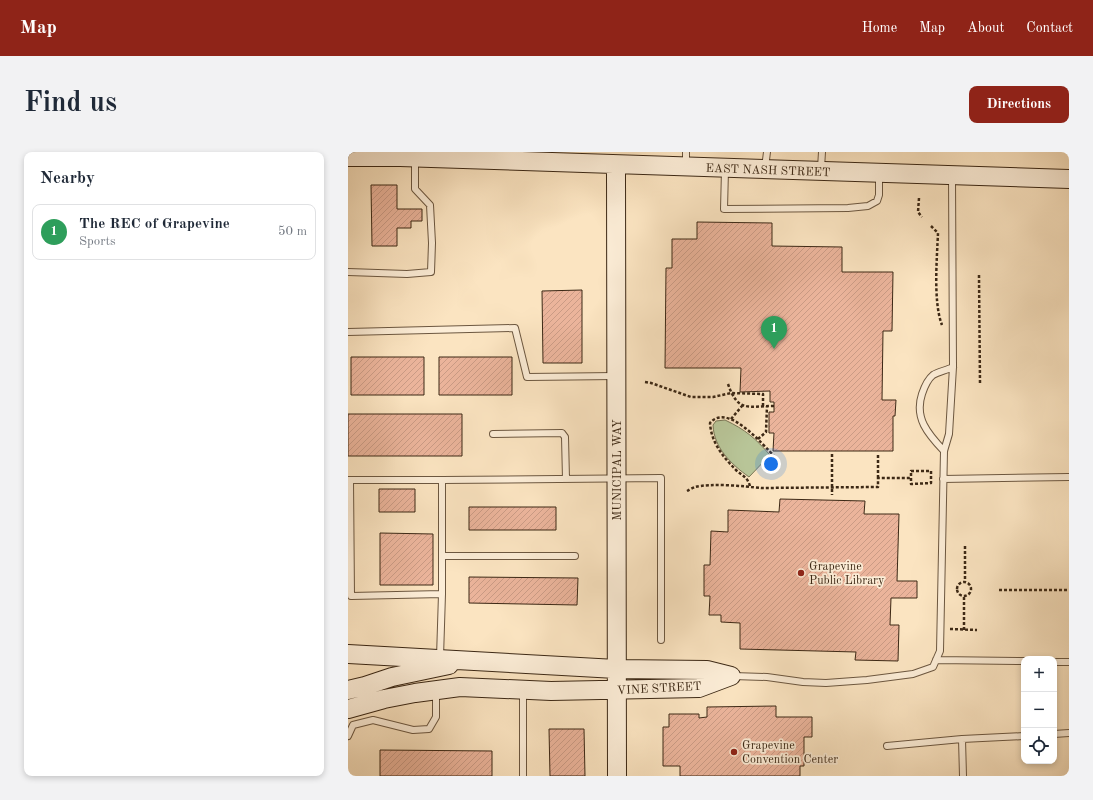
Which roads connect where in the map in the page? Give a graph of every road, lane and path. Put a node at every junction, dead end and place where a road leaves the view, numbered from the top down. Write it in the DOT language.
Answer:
graph roads {
  1 [pos="767,152"];
  2 [pos="822,152"];
  3 [pos="405,155"];
  4 [pos="348,157"];
  5 [pos="686,160"];
  6 [pos="616,165"];
  7 [pos="725,168"];
  8 [pos="765,170"];
  9 [pos="821,171"];
  10 [pos="879,173"];
  11 [pos="952,175"];
  12 [pos="1069,179"];
  13 [pos="919,198"];
  14 [pos="922,217"];
  15 [pos="931,226"];
  16 [pos="348,272"];
  17 [pos="979,275"];
  18 [pos="943,329"];
  19 [pos="348,332"];
  20 [pos="953,367"];
  21 [pos="616,376"];
  22 [pos="644,382"];
  23 [pos="728,384"];
  24 [pos="980,384"];
  25 [pos="731,393"];
  26 [pos="742,406"];
  27 [pos="765,406"];
  28 [pos="774,406"];
  29 [pos="731,419"];
  30 [pos="493,434"];
  31 [pos="758,439"];
  32 [pos="944,450"];
  33 [pos="832,454"];
  34 [pos="878,456"];
  35 [pos="775,458"];
  36 [pos="1069,477"];
  37 [pos="617,478"];
  38 [pos="878,478"];
  39 [pos="911,478"];
  40 [pos="566,479"];
  41 [pos="943,479"];
  42 [pos="349,480"];
  43 [pos="442,480"];
  44 [pos="750,486"];
  45 [pos="832,487"];
  46 [pos="687,491"];
  47 [pos="832,495"];
  48 [pos="965,546"];
  49 [pos="442,556"];
  50 [pos="575,556"];
  51 [pos="965,582"];
  52 [pos="999,590"];
  53 [pos="1069,590"];
  54 [pos="442,594"];
  55 [pos="964,597"];
  56 [pos="949,629"];
  57 [pos="964,630"];
  58 [pos="977,630"];
  59 [pos="661,640"];
  60 [pos="348,654"];
  61 [pos="440,658"];
  62 [pos="469,660"];
  63 [pos="936,660"];
  64 [pos="1021,661"];
  65 [pos="1057,662"];
  66 [pos="1069,662"];
  67 [pos="616,669"];
  68 [pos="731,676"];
  69 [pos="436,689"];
  70 [pos="348,690"];
  71 [pos="523,690"];
  72 [pos="616,690"];
  73 [pos="348,709"];
  74 [pos="1069,733"];
  75 [pos="1057,734"];
  76 [pos="348,736"];
  77 [pos="1021,736"];
  78 [pos="962,739"];
  79 [pos="887,746"];
  80 [pos="523,776"];
  81 [pos="617,776"];
  82 [pos="963,776"];
  1 -- 8 [label="lane"];
  2 -- 9 [label="lane"];
  3 -- 4 [label="street, EAST NASH STREET"];
  3 -- 6 [label="street, EAST NASH STREET"];
  3 -- 16 [label="lane"];
  5 -- 6 [label="street, EAST NASH STREET"];
  5 -- 7 [label="street, EAST NASH STREET"];
  6 -- 21 [label="street, MUNICIPAL WAY"];
  7 -- 8 [label="street, EAST NASH STREET"];
  7 -- 10 [label="lane"];
  8 -- 9 [label="street, EAST NASH STREET"];
  9 -- 10 [label="street, EAST NASH STREET"];
  10 -- 11 [label="street, EAST NASH STREET"];
  11 -- 12 [label="street, EAST NASH STREET"];
  11 -- 20 [label="lane"];
  13 -- 14 [label="path"];
  15 -- 18 [label="path"];
  17 -- 24 [label="path"];
  19 -- 21 [label="lane"];
  20 -- 32 [label="lane"];
  20 -- 32 [label="lane"];
  21 -- 37 [label="street, MUNICIPAL WAY"];
  22 -- 25 [label="path"];
  23 -- 25 [label="path"];
  25 -- 26 [label="path"];
  25 -- 27 [label="path"];
  26 -- 27 [label="path"];
  26 -- 29 [label="path"];
  27 -- 28 [label="path"];
  27 -- 31 [label="path"];
  29 -- 31 [label="path"];
  29 -- 44 [label="path"];
  30 -- 40 [label="lane"];
  31 -- 35 [label="path"];
  32 -- 41 [label="lane"];
  33 -- 45 [label="path"];
  34 -- 38 [label="path"];
  36 -- 41 [label="lane"];
  37 -- 40 [label="lane"];
  37 -- 59 [label="lane"];
  37 -- 67 [label="street, MUNICIPAL WAY"];
  38 -- 39 [label="path"];
  38 -- 45 [label="path"];
  39 -- 39 [label="path"];
  40 -- 43 [label="lane"];
  41 -- 63 [label="lane"];
  42 -- 43 [label="lane"];
  42 -- 54 [label="lane"];
  43 -- 49 [label="lane"];
  44 -- 45 [label="path"];
  44 -- 46 [label="path"];
  45 -- 47 [label="path"];
  48 -- 51 [label="path"];
  49 -- 50 [label="lane"];
  49 -- 54 [label="lane"];
  51 -- 55 [label="path"];
  51 -- 55 [label="path"];
  52 -- 53 [label="path"];
  54 -- 61 [label="lane"];
  55 -- 57 [label="path"];
  56 -- 57 [label="path"];
  57 -- 58 [label="path"];
  60 -- 61 [label="street, VINE STREET"];
  61 -- 62 [label="street, VINE STREET"];
  62 -- 67 [label="street, VINE STREET"];
  62 -- 70 [label="street, VINE STREET"];
  63 -- 64 [label="lane"];
  63 -- 68 [label="lane"];
  65 -- 66 [label="lane"];
  67 -- 68 [label="street, VINE STREET"];
  67 -- 72 [label="street, MUNICIPAL WAY"];
  68 -- 72 [label="street, VINE STREET"];
  69 -- 71 [label="street, VINE STREET"];
  69 -- 73 [label="street, VINE STREET"];
  69 -- 76 [label="lane"];
  71 -- 72 [label="street, VINE STREET"];
  71 -- 80 [label="lane"];
  72 -- 81 [label="street, MUNICIPAL WAY"];
  74 -- 75 [label="lane"];
  77 -- 78 [label="lane"];
  78 -- 79 [label="lane"];
  78 -- 82 [label="lane"];
}
